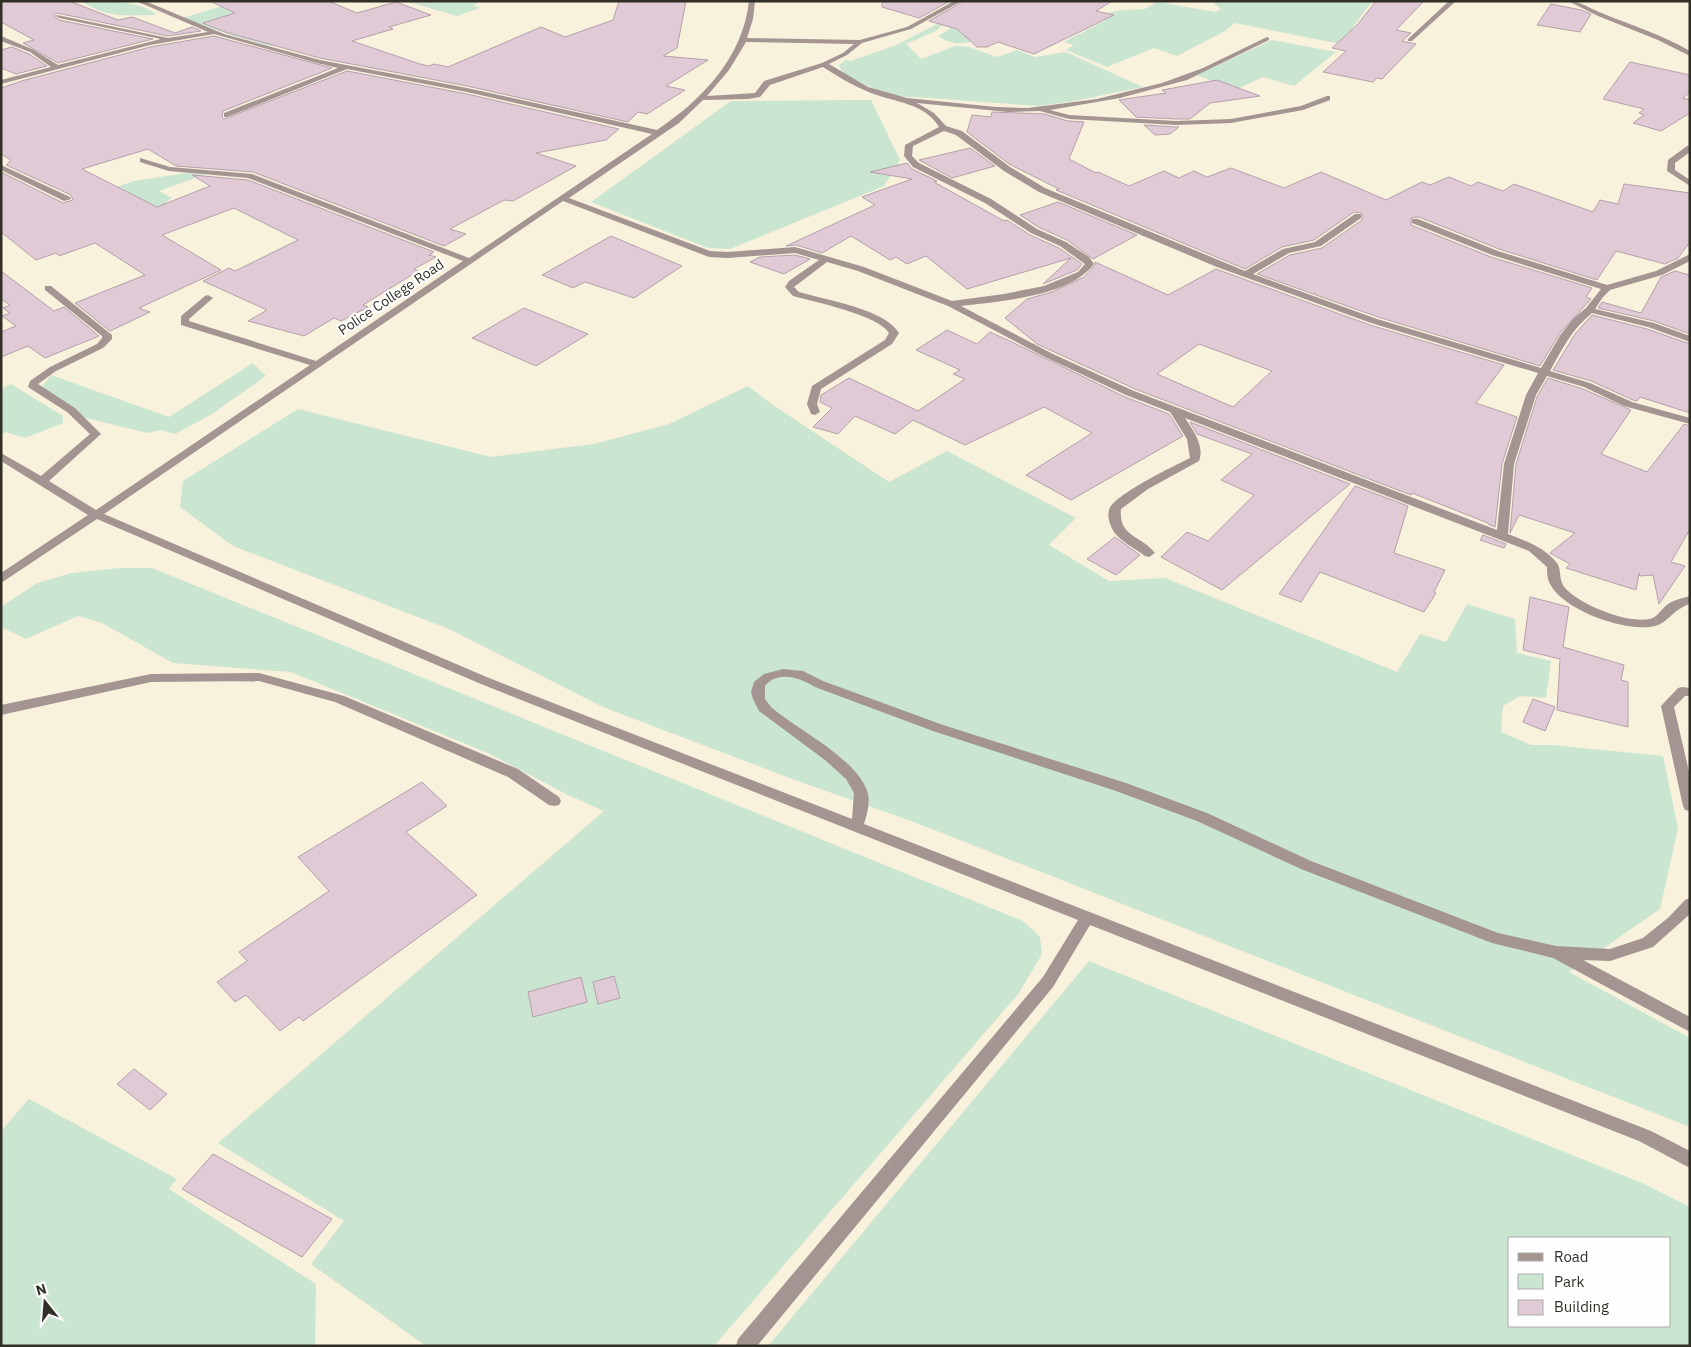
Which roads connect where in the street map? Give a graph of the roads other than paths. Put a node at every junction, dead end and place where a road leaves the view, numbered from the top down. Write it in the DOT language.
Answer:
graph roads {
  1 [pos="139,1"];
  2 [pos="752,1"];
  3 [pos="959,1"];
  4 [pos="1453,1"];
  5 [pos="1571,1"];
  6 [pos="59,16"];
  7 [pos="213,32"];
  8 [pos="1,38"];
  9 [pos="170,38"];
  10 [pos="1267,39"];
  11 [pos="742,40"];
  12 [pos="1410,40"];
  13 [pos="860,42"];
  14 [pos="1690,54"];
  15 [pos="824,64"];
  16 [pos="56,67"];
  17 [pos="344,68"];
  18 [pos="1,82"];
  19 [pos="702,98"];
  20 [pos="1328,98"];
  21 [pos="902,100"];
  22 [pos="1037,109"];
  23 [pos="227,115"];
  24 [pos="943,128"];
  25 [pos="658,133"];
  26 [pos="1690,148"];
  27 [pos="143,160"];
  28 [pos="1,167"];
  29 [pos="1690,184"];
  30 [pos="562,198"];
  31 [pos="67,199"];
  32 [pos="1358,216"];
  33 [pos="1415,222"];
  34 [pos="1690,256"];
  35 [pos="826,259"];
  36 [pos="470,261"];
  37 [pos="1685,264"];
  38 [pos="1246,274"];
  39 [pos="48,288"];
  40 [pos="1607,288"];
  41 [pos="208,298"];
  42 [pos="951,304"];
  43 [pos="1590,310"];
  44 [pos="1690,339"];
  45 [pos="317,364"];
  46 [pos="1544,371"];
  47 [pos="1174,410"];
  48 [pos="815,412"];
  49 [pos="1690,421"];
  50 [pos="1,456"];
  51 [pos="42,482"];
  52 [pos="95,514"];
  53 [pos="1502,536"];
  54 [pos="1149,553"];
  55 [pos="1,579"];
  56 [pos="1690,600"];
  57 [pos="1690,692"];
  58 [pos="1,710"];
  59 [pos="554,801"];
  60 [pos="1690,806"];
  61 [pos="857,826"];
  62 [pos="1690,904"];
  63 [pos="1087,917"];
  64 [pos="1556,952"];
  65 [pos="1690,1025"];
  66 [pos="1690,1160"];
  67 [pos="745,1346"];
  1 -- 7 [label="street"];
  2 -- 11 [label="street, Police College Road"];
  3 -- 13 [label="street"];
  4 -- 12 [label="street"];
  5 -- 14 [label="street"];
  6 -- 9 [label="street"];
  7 -- 9 [label="street"];
  7 -- 17 [label="street"];
  8 -- 16 [label="street"];
  9 -- 16 [label="street"];
  10 -- 22 [label="street"];
  11 -- 13 [label="street"];
  11 -- 19 [label="street, Police College Road"];
  13 -- 15 [label="street"];
  15 -- 19 [label="street"];
  15 -- 21 [label="street"];
  16 -- 18 [label="street"];
  17 -- 23 [label="street"];
  17 -- 25 [label="street"];
  19 -- 25 [label="street, Police College Road"];
  20 -- 22 [label="street"];
  21 -- 22 [label="street"];
  21 -- 24 [label="street"];
  24 -- 38 [label="street"];
  24 -- 42 [label="street"];
  25 -- 30 [label="street, Police College Road"];
  26 -- 29 [label="street"];
  27 -- 36 [label="street"];
  28 -- 31 [label="street"];
  30 -- 35 [label="street"];
  30 -- 36 [label="street, Police College Road"];
  32 -- 38 [label="street"];
  33 -- 40 [label="street"];
  34 -- 37 [label="street"];
  35 -- 42 [label="street"];
  35 -- 48 [label="street"];
  36 -- 45 [label="street, Police College Road"];
  37 -- 40 [label="street"];
  38 -- 46 [label="street"];
  39 -- 51 [label="street"];
  40 -- 43 [label="street"];
  41 -- 45 [label="street"];
  42 -- 47 [label="street"];
  43 -- 44 [label="street"];
  43 -- 46 [label="street"];
  45 -- 52 [label="street, Police College Road"];
  46 -- 49 [label="street"];
  46 -- 53 [label="street"];
  47 -- 53 [label="street"];
  47 -- 54 [label="street"];
  50 -- 51 [label="street"];
  51 -- 52 [label="street"];
  52 -- 55 [label="street, Police College Road"];
  52 -- 61 [label="street"];
  53 -- 56 [label="street"];
  57 -- 60 [label="street"];
  58 -- 59 [label="street"];
  61 -- 63 [label="street"];
  61 -- 64 [label="street"];
  62 -- 64 [label="street"];
  63 -- 66 [label="street"];
  63 -- 67 [label="street"];
  64 -- 65 [label="street"];
}
